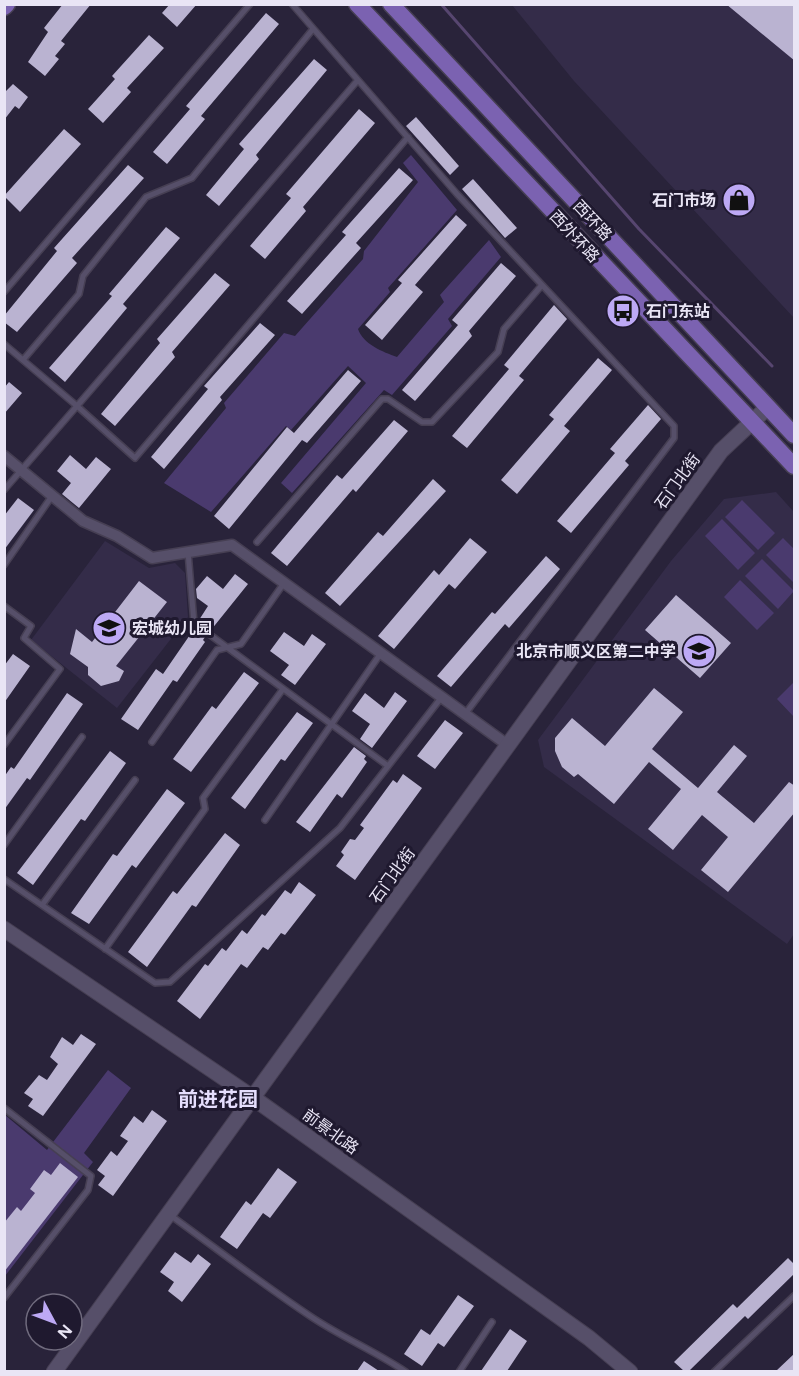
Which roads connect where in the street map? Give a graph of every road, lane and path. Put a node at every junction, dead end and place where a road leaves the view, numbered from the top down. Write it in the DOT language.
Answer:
graph roads {
  1 [pos="250,4"];
  2 [pos="292,4"];
  3 [pos="357,4"];
  4 [pos="391,4"];
  5 [pos="313,29"];
  6 [pos="358,80"];
  7 [pos="408,137"];
  8 [pos="542,285"];
  9 [pos="4,292"];
  10 [pos="4,344"];
  11 [pos="23,360"];
  12 [pos="77,406"];
  13 [pos="768,407"];
  14 [pos="751,421"];
  15 [pos="793,429"];
  16 [pos="4,456"];
  17 [pos="795,466"];
  18 [pos="21,470"];
  19 [pos="4,489"];
  20 [pos="52,496"];
  21 [pos="256,542"];
  22 [pos="188,552"];
  23 [pos="4,565"];
  24 [pos="284,583"];
  25 [pos="4,606"];
  26 [pos="227,648"];
  27 [pos="381,653"];
  28 [pos="283,689"];
  29 [pos="441,697"];
  30 [pos="465,714"];
  31 [pos="332,724"];
  32 [pos="82,737"];
  33 [pos="152,742"];
  34 [pos="4,745"];
  35 [pos="509,746"];
  36 [pos="388,766"];
  37 [pos="135,780"];
  38 [pos="265,820"];
  39 [pos="4,845"];
  40 [pos="4,879"];
  41 [pos="42,905"];
  42 [pos="4,929"];
  43 [pos="105,949"];
  44 [pos="252,1097"];
  45 [pos="4,1108"];
  46 [pos="168,1214"];
  47 [pos="795,1296"];
  48 [pos="4,1298"];
  49 [pos="492,1322"];
  50 [pos="54,1371"];
  51 [pos="406,1371"];
  52 [pos="459,1371"];
  53 [pos="630,1371"];
  54 [pos="714,1371"];
  1 -- 9 [label="lane"];
  2 -- 5 [label="lane"];
  3 -- 14 [label="main road, 西外环路"];
  4 -- 13 [label="main road, 西环路"];
  5 -- 6 [label="lane"];
  5 -- 11 [label="lane"];
  6 -- 7 [label="lane"];
  6 -- 12 [label="lane"];
  7 -- 8 [label="lane"];
  7 -- 12 [label="lane"];
  8 -- 21 [label="lane"];
  8 -- 30 [label="lane"];
  10 -- 11 [label="lane"];
  11 -- 12 [label="lane"];
  12 -- 18 [label="lane"];
  13 -- 14 [label="street, 石门北街"];
  13 -- 15 [label="main road, 西环路"];
  14 -- 17 [label="main road, 西外环路"];
  14 -- 35 [label="street, 石门北街"];
  16 -- 18 [label="street"];
  18 -- 19 [label="lane"];
  18 -- 20 [label="street"];
  20 -- 22 [label="street"];
  20 -- 23 [label="lane"];
  22 -- 24 [label="street"];
  22 -- 26 [label="lane"];
  24 -- 26 [label="lane"];
  24 -- 27 [label="street"];
  25 -- 34 [label="lane"];
  26 -- 28 [label="lane"];
  26 -- 33 [label="lane"];
  27 -- 29 [label="street"];
  27 -- 31 [label="lane"];
  28 -- 31 [label="lane"];
  28 -- 43 [label="lane"];
  29 -- 30 [label="street"];
  29 -- 36 [label="lane"];
  30 -- 35 [label="street"];
  31 -- 36 [label="lane"];
  31 -- 38 [label="lane"];
  32 -- 39 [label="lane"];
  35 -- 44 [label="street, 石门北街"];
  36 -- 43 [label="lane"];
  37 -- 41 [label="lane"];
  40 -- 41 [label="lane"];
  41 -- 43 [label="lane"];
  42 -- 44 [label="street, 前景北路"];
  44 -- 46 [label="street, 石门北街"];
  44 -- 53 [label="street, 前景北路"];
  45 -- 48 [label="lane"];
  46 -- 50 [label="street, 石门北街"];
  46 -- 51 [label="lane"];
  47 -- 54 [label="lane"];
  49 -- 52 [label="lane"];
}
